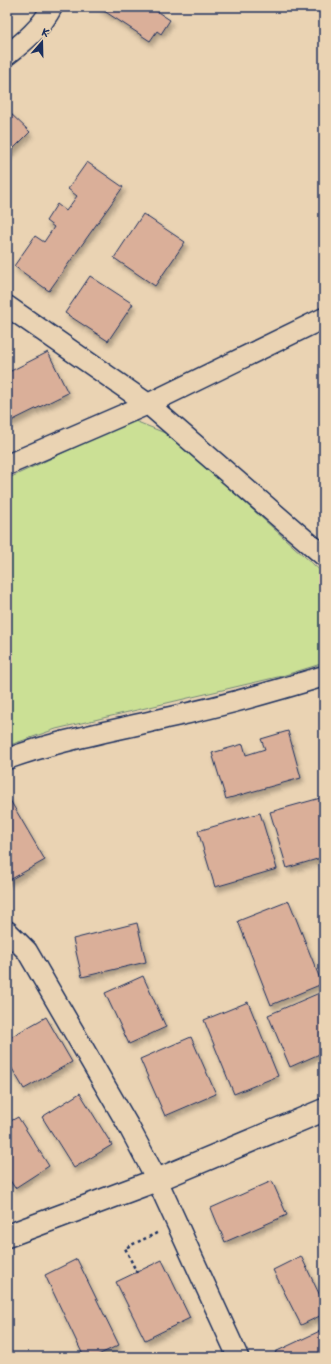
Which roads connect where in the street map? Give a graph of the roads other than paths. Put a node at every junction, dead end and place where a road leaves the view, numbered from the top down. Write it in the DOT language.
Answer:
graph roads {
  1 [pos="52,7"];
  2 [pos="7,55"];
  3 [pos="7,306"];
  4 [pos="324,318"];
  5 [pos="148,404"];
  6 [pos="7,465"];
  7 [pos="324,556"];
  8 [pos="324,676"];
  9 [pos="7,759"];
  10 [pos="7,931"];
  11 [pos="324,1110"];
  12 [pos="157,1180"];
  13 [pos="7,1236"];
  14 [pos="238,1357"];
  1 -- 2 [label="street"];
  3 -- 5 [label="street"];
  4 -- 5 [label="street"];
  5 -- 6 [label="street"];
  5 -- 7 [label="street"];
  8 -- 9 [label="street"];
  10 -- 12 [label="street"];
  11 -- 12 [label="street"];
  12 -- 13 [label="street"];
  12 -- 14 [label="street"];
}
